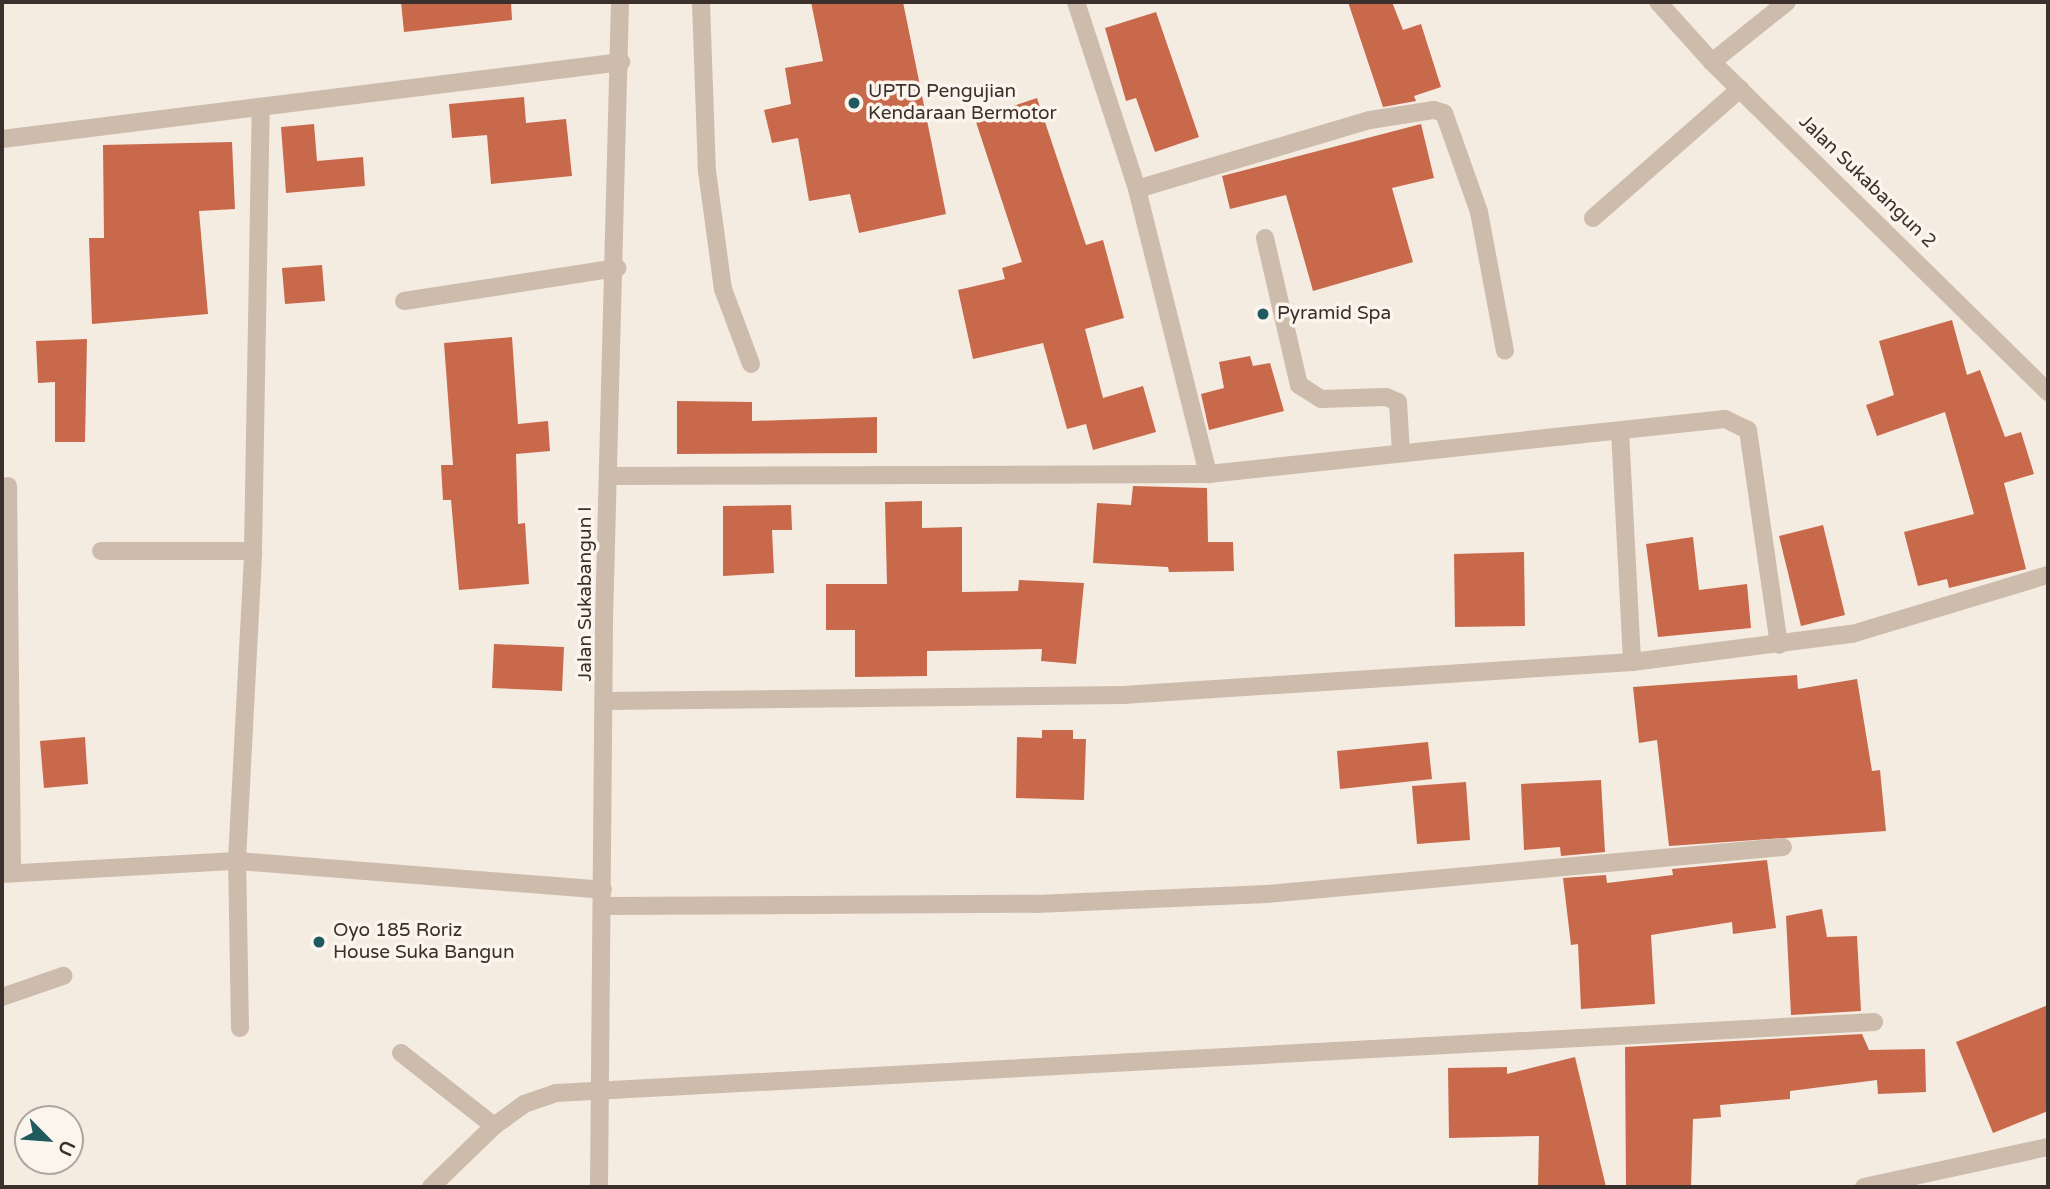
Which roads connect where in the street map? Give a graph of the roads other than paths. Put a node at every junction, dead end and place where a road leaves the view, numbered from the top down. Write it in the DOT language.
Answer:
graph roads {
  1 [pos="620,2"];
  2 [pos="701,2"];
  3 [pos="1076,2"];
  4 [pos="1658,2"];
  5 [pos="1787,2"];
  6 [pos="621,62"];
  7 [pos="1712,62"];
  8 [pos="1740,89"];
  9 [pos="261,107"];
  10 [pos="2,139"];
  11 [pos="1137,189"];
  12 [pos="1593,218"];
  13 [pos="1265,238"];
  14 [pos="617,268"];
  15 [pos="404,302"];
  16 [pos="1505,351"];
  17 [pos="751,363"];
  18 [pos="2047,389"];
  19 [pos="1620,431"];
  20 [pos="1401,452"];
  21 [pos="1208,474"];
  22 [pos="608,476"];
  23 [pos="8,486"];
  24 [pos="101,551"];
  25 [pos="253,551"];
  26 [pos="2048,575"];
  27 [pos="1779,645"];
  28 [pos="1632,662"];
  29 [pos="606,701"];
  30 [pos="1783,847"];
  31 [pos="237,860"];
  32 [pos="7,873"];
  33 [pos="603,898"];
  34 [pos="63,976"];
  35 [pos="2,997"];
  36 [pos="1874,1022"];
  37 [pos="240,1028"];
  38 [pos="401,1053"];
  39 [pos="598,1088"];
  40 [pos="494,1126"];
  41 [pos="2048,1147"];
  42 [pos="432,1187"];
  43 [pos="599,1187"];
  44 [pos="1864,1187"];
  1 -- 6 [label="street, Jalan Sukabangun I"];
  2 -- 17 [label="street"];
  3 -- 11 [label="street"];
  4 -- 7 [label="street, Jalan Sukabangun 2"];
  5 -- 7 [label="street"];
  6 -- 9 [label="street"];
  6 -- 14 [label="street, Jalan Sukabangun I"];
  7 -- 8 [label="street, Jalan Sukabangun 2"];
  8 -- 12 [label="street"];
  8 -- 18 [label="street, Jalan Sukabangun 2"];
  9 -- 10 [label="street"];
  9 -- 25 [label="street"];
  11 -- 16 [label="street"];
  11 -- 21 [label="street"];
  13 -- 20 [label="street"];
  14 -- 15 [label="street"];
  14 -- 22 [label="street, Jalan Sukabangun I"];
  19 -- 20 [label="street"];
  19 -- 27 [label="street"];
  19 -- 28 [label="street"];
  20 -- 21 [label="street"];
  21 -- 22 [label="street"];
  22 -- 29 [label="street, Jalan Sukabangun I"];
  23 -- 32 [label="street"];
  24 -- 25 [label="street"];
  25 -- 31 [label="street"];
  26 -- 27 [label="street"];
  27 -- 28 [label="street"];
  28 -- 29 [label="street"];
  29 -- 33 [label="street, Jalan Sukabangun I"];
  30 -- 33 [label="street"];
  31 -- 32 [label="street"];
  31 -- 33 [label="street"];
  31 -- 37 [label="street"];
  33 -- 39 [label="street, Jalan Sukabangun I"];
  34 -- 35 [label="street"];
  36 -- 39 [label="street"];
  38 -- 40 [label="street"];
  39 -- 40 [label="street"];
  39 -- 43 [label="street, Jalan Sukabangun I"];
  40 -- 42 [label="street"];
  41 -- 44 [label="street"];
}
